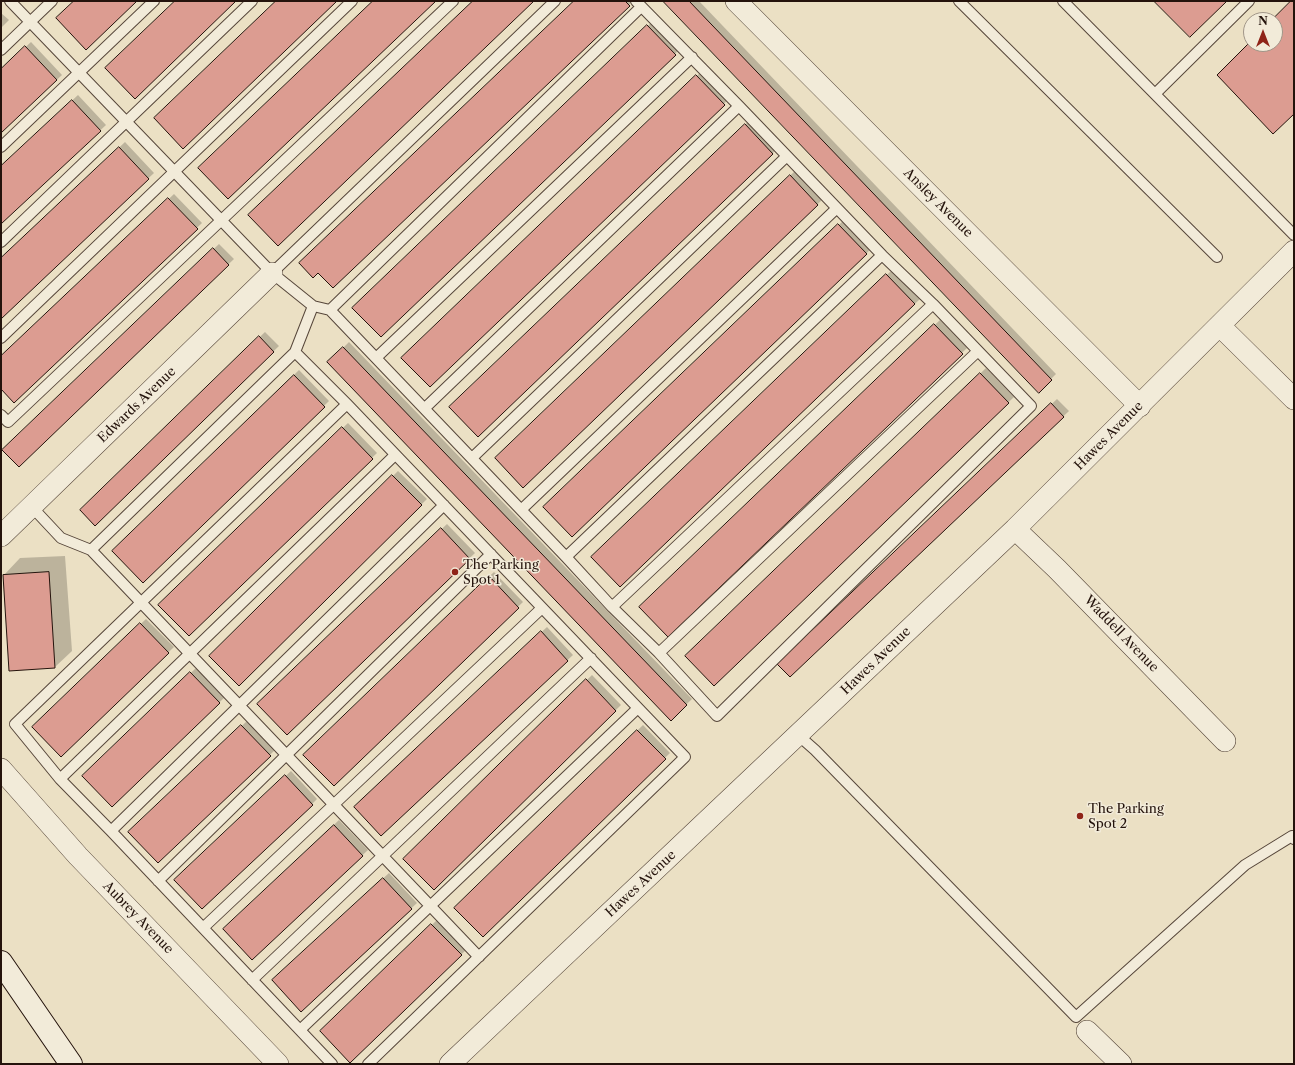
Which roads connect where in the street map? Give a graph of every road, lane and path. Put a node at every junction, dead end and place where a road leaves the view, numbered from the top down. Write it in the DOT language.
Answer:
graph roads {
  1 [pos="10,1"];
  2 [pos="52,1"];
  3 [pos="154,1"];
  4 [pos="252,1"];
  5 [pos="352,1"];
  6 [pos="453,1"];
  7 [pos="555,1"];
  8 [pos="736,1"];
  9 [pos="959,1"];
  10 [pos="1063,1"];
  11 [pos="1249,1"];
  12 [pos="639,4"];
  13 [pos="31,22"];
  14 [pos="1,50"];
  15 [pos="692,57"];
  16 [pos="79,72"];
  17 [pos="1155,94"];
  18 [pos="739,106"];
  19 [pos="126,122"];
  20 [pos="1,147"];
  21 [pos="787,156"];
  22 [pos="174,172"];
  23 [pos="837,208"];
  24 [pos="222,220"];
  25 [pos="1294,234"];
  26 [pos="1,242"];
  27 [pos="1294,251"];
  28 [pos="882,255"];
  29 [pos="1216,257"];
  30 [pos="272,273"];
  31 [pos="933,304"];
  32 [pos="313,306"];
  33 [pos="330,310"];
  34 [pos="1220,326"];
  35 [pos="1,338"];
  36 [pos="978,351"];
  37 [pos="295,352"];
  38 [pos="376,358"];
  39 [pos="1294,399"];
  40 [pos="347,404"];
  41 [pos="1140,406"];
  42 [pos="424,408"];
  43 [pos="1,415"];
  44 [pos="395,455"];
  45 [pos="472,458"];
  46 [pos="444,505"];
  47 [pos="32,507"];
  48 [pos="521,510"];
  49 [pos="1015,529"];
  50 [pos="1,536"];
  51 [pos="91,550"];
  52 [pos="491,554"];
  53 [pos="566,556"];
  54 [pos="141,602"];
  55 [pos="612,607"];
  56 [pos="542,608"];
  57 [pos="189,654"];
  58 [pos="659,654"];
  59 [pos="591,658"];
  60 [pos="239,706"];
  61 [pos="638,708"];
  62 [pos="798,735"];
  63 [pos="1224,741"];
  64 [pos="286,755"];
  65 [pos="1,769"];
  66 [pos="60,779"];
  67 [pos="334,804"];
  68 [pos="111,831"];
  69 [pos="1293,837"];
  70 [pos="383,856"];
  71 [pos="158,881"];
  72 [pos="430,906"];
  73 [pos="203,928"];
  74 [pos="479,957"];
  75 [pos="1,962"];
  76 [pos="252,980"];
  77 [pos="300,1030"];
  78 [pos="1087,1031"];
  79 [pos="71,1064"];
  80 [pos="278,1064"];
  81 [pos="332,1064"];
  82 [pos="368,1064"];
  83 [pos="450,1064"];
  84 [pos="1121,1064"];
  1 -- 13 [label="lane"];
  2 -- 13 [label="lane"];
  3 -- 16 [label="lane"];
  4 -- 19 [label="lane"];
  5 -- 22 [label="lane"];
  6 -- 24 [label="lane"];
  7 -- 30 [label="lane"];
  8 -- 41 [label="street, Ansley Avenue"];
  9 -- 29 [label="lane"];
  10 -- 17 [label="lane"];
  11 -- 17 [label="lane"];
  12 -- 15 [label="lane"];
  12 -- 33 [label="lane"];
  13 -- 14 [label="lane"];
  13 -- 16 [label="lane"];
  15 -- 18 [label="lane"];
  15 -- 38 [label="lane"];
  16 -- 19 [label="lane"];
  16 -- 20 [label="lane"];
  17 -- 25 [label="lane"];
  18 -- 21 [label="lane"];
  18 -- 42 [label="lane"];
  19 -- 22 [label="lane"];
  19 -- 26 [label="lane"];
  21 -- 23 [label="lane"];
  21 -- 45 [label="lane"];
  22 -- 24 [label="lane"];
  22 -- 35 [label="lane"];
  23 -- 28 [label="lane"];
  23 -- 48 [label="lane"];
  24 -- 30 [label="lane"];
  24 -- 43 [label="lane"];
  27 -- 34 [label="street, Hawes Avenue"];
  28 -- 31 [label="lane"];
  28 -- 53 [label="lane"];
  30 -- 32 [label="lane"];
  30 -- 47 [label="street, Edwards Avenue"];
  31 -- 36 [label="lane"];
  31 -- 55 [label="lane"];
  32 -- 33 [label="lane"];
  32 -- 37 [label="lane"];
  33 -- 38 [label="lane"];
  34 -- 39 [label="street"];
  34 -- 41 [label="street, Hawes Avenue"];
  36 -- 58 [label="lane"];
  36 -- 58 [label="lane"];
  37 -- 40 [label="lane"];
  37 -- 51 [label="lane"];
  38 -- 42 [label="lane"];
  40 -- 44 [label="lane"];
  40 -- 54 [label="lane"];
  41 -- 49 [label="street, Hawes Avenue"];
  42 -- 45 [label="lane"];
  44 -- 46 [label="lane"];
  44 -- 57 [label="lane"];
  45 -- 48 [label="lane"];
  46 -- 52 [label="lane"];
  46 -- 60 [label="lane"];
  47 -- 50 [label="street, Edwards Avenue"];
  47 -- 51 [label="lane"];
  48 -- 53 [label="lane"];
  49 -- 62 [label="street, Hawes Avenue"];
  49 -- 63 [label="street, Waddell Avenue"];
  51 -- 54 [label="lane"];
  52 -- 56 [label="lane"];
  52 -- 64 [label="lane"];
  53 -- 55 [label="lane"];
  54 -- 57 [label="lane"];
  54 -- 66 [label="lane"];
  55 -- 58 [label="lane"];
  56 -- 59 [label="lane"];
  56 -- 67 [label="lane"];
  57 -- 60 [label="lane"];
  57 -- 66 [label="lane"];
  59 -- 61 [label="lane"];
  59 -- 70 [label="lane"];
  60 -- 64 [label="lane"];
  60 -- 68 [label="lane"];
  61 -- 72 [label="lane"];
  61 -- 74 [label="lane"];
  62 -- 69 [label="lane"];
  62 -- 83 [label="street, Hawes Avenue"];
  64 -- 67 [label="lane"];
  64 -- 71 [label="lane"];
  65 -- 80 [label="street, Aubrey Avenue"];
  66 -- 68 [label="lane"];
  67 -- 70 [label="lane"];
  67 -- 73 [label="lane"];
  68 -- 71 [label="lane"];
  70 -- 72 [label="lane"];
  70 -- 76 [label="lane"];
  71 -- 73 [label="lane"];
  72 -- 74 [label="lane"];
  72 -- 77 [label="lane"];
  73 -- 76 [label="lane"];
  74 -- 82 [label="lane"];
  75 -- 79 [label="main road"];
  76 -- 77 [label="lane"];
  77 -- 81 [label="lane"];
  78 -- 84 [label="street"];
}
